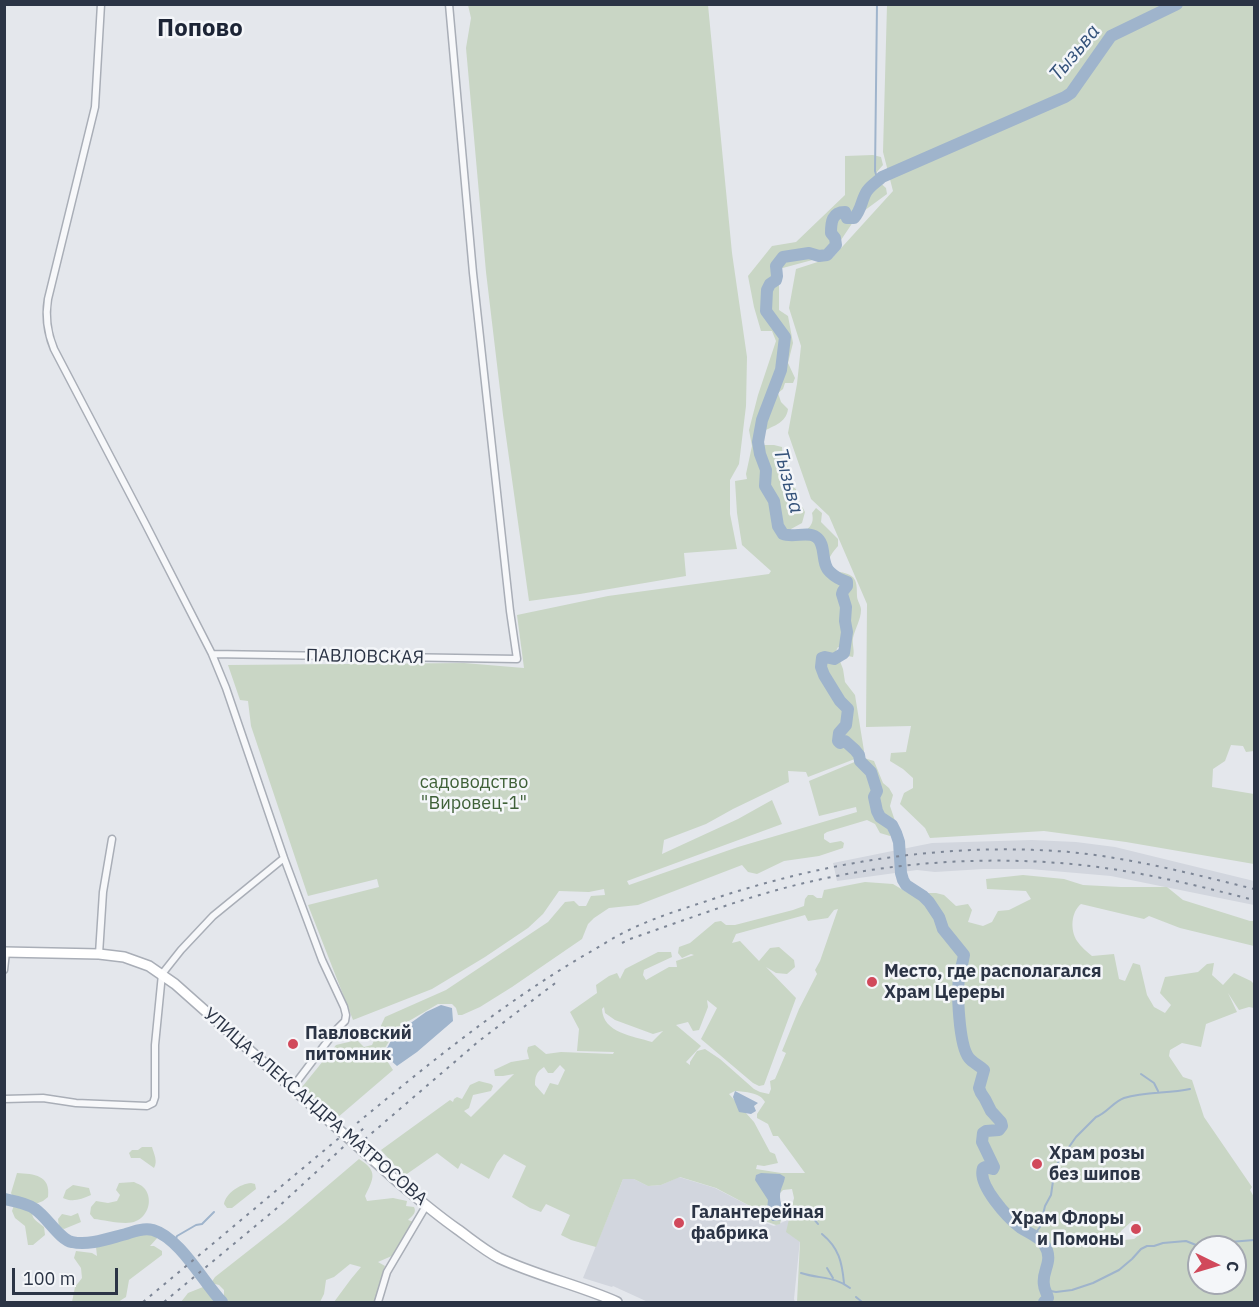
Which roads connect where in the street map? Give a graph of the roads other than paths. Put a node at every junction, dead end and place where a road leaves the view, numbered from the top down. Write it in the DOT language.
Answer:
graph roads {
  1 [pos="101,4"];
  2 [pos="449,4"];
  3 [pos="212,654"];
  4 [pos="112,839"];
  5 [pos="284,858"];
  6 [pos="5,952"];
  7 [pos="99,954"];
  8 [pos="4,970"];
  9 [pos="162,974"];
  10 [pos="292,1088"];
  11 [pos="4,1099"];
  12 [pos="426,1206"];
  13 [pos="378,1302"];
  14 [pos="617,1302"];
  1 -- 3 [label="street"];
  2 -- 3 [label="street, ПАВЛОВСКАЯ"];
  3 -- 5 [label="street"];
  4 -- 7 [label="street"];
  5 -- 9 [label="street"];
  5 -- 10 [label="street"];
  6 -- 7 [label="main road, УЛИЦА АЛЕКСАНДРА МАТРОСОВА"];
  6 -- 8 [label="street"];
  7 -- 9 [label="main road, УЛИЦА АЛЕКСАНДРА МАТРОСОВА"];
  9 -- 10 [label="main road, УЛИЦА АЛЕКСАНДРА МАТРОСОВА"];
  9 -- 11 [label="street"];
  10 -- 12 [label="main road, УЛИЦА АЛЕКСАНДРА МАТРОСОВА"];
  12 -- 13 [label="street"];
  12 -- 14 [label="main road, УЛИЦА АЛЕКСАНДРА МАТРОСОВА"];
}
